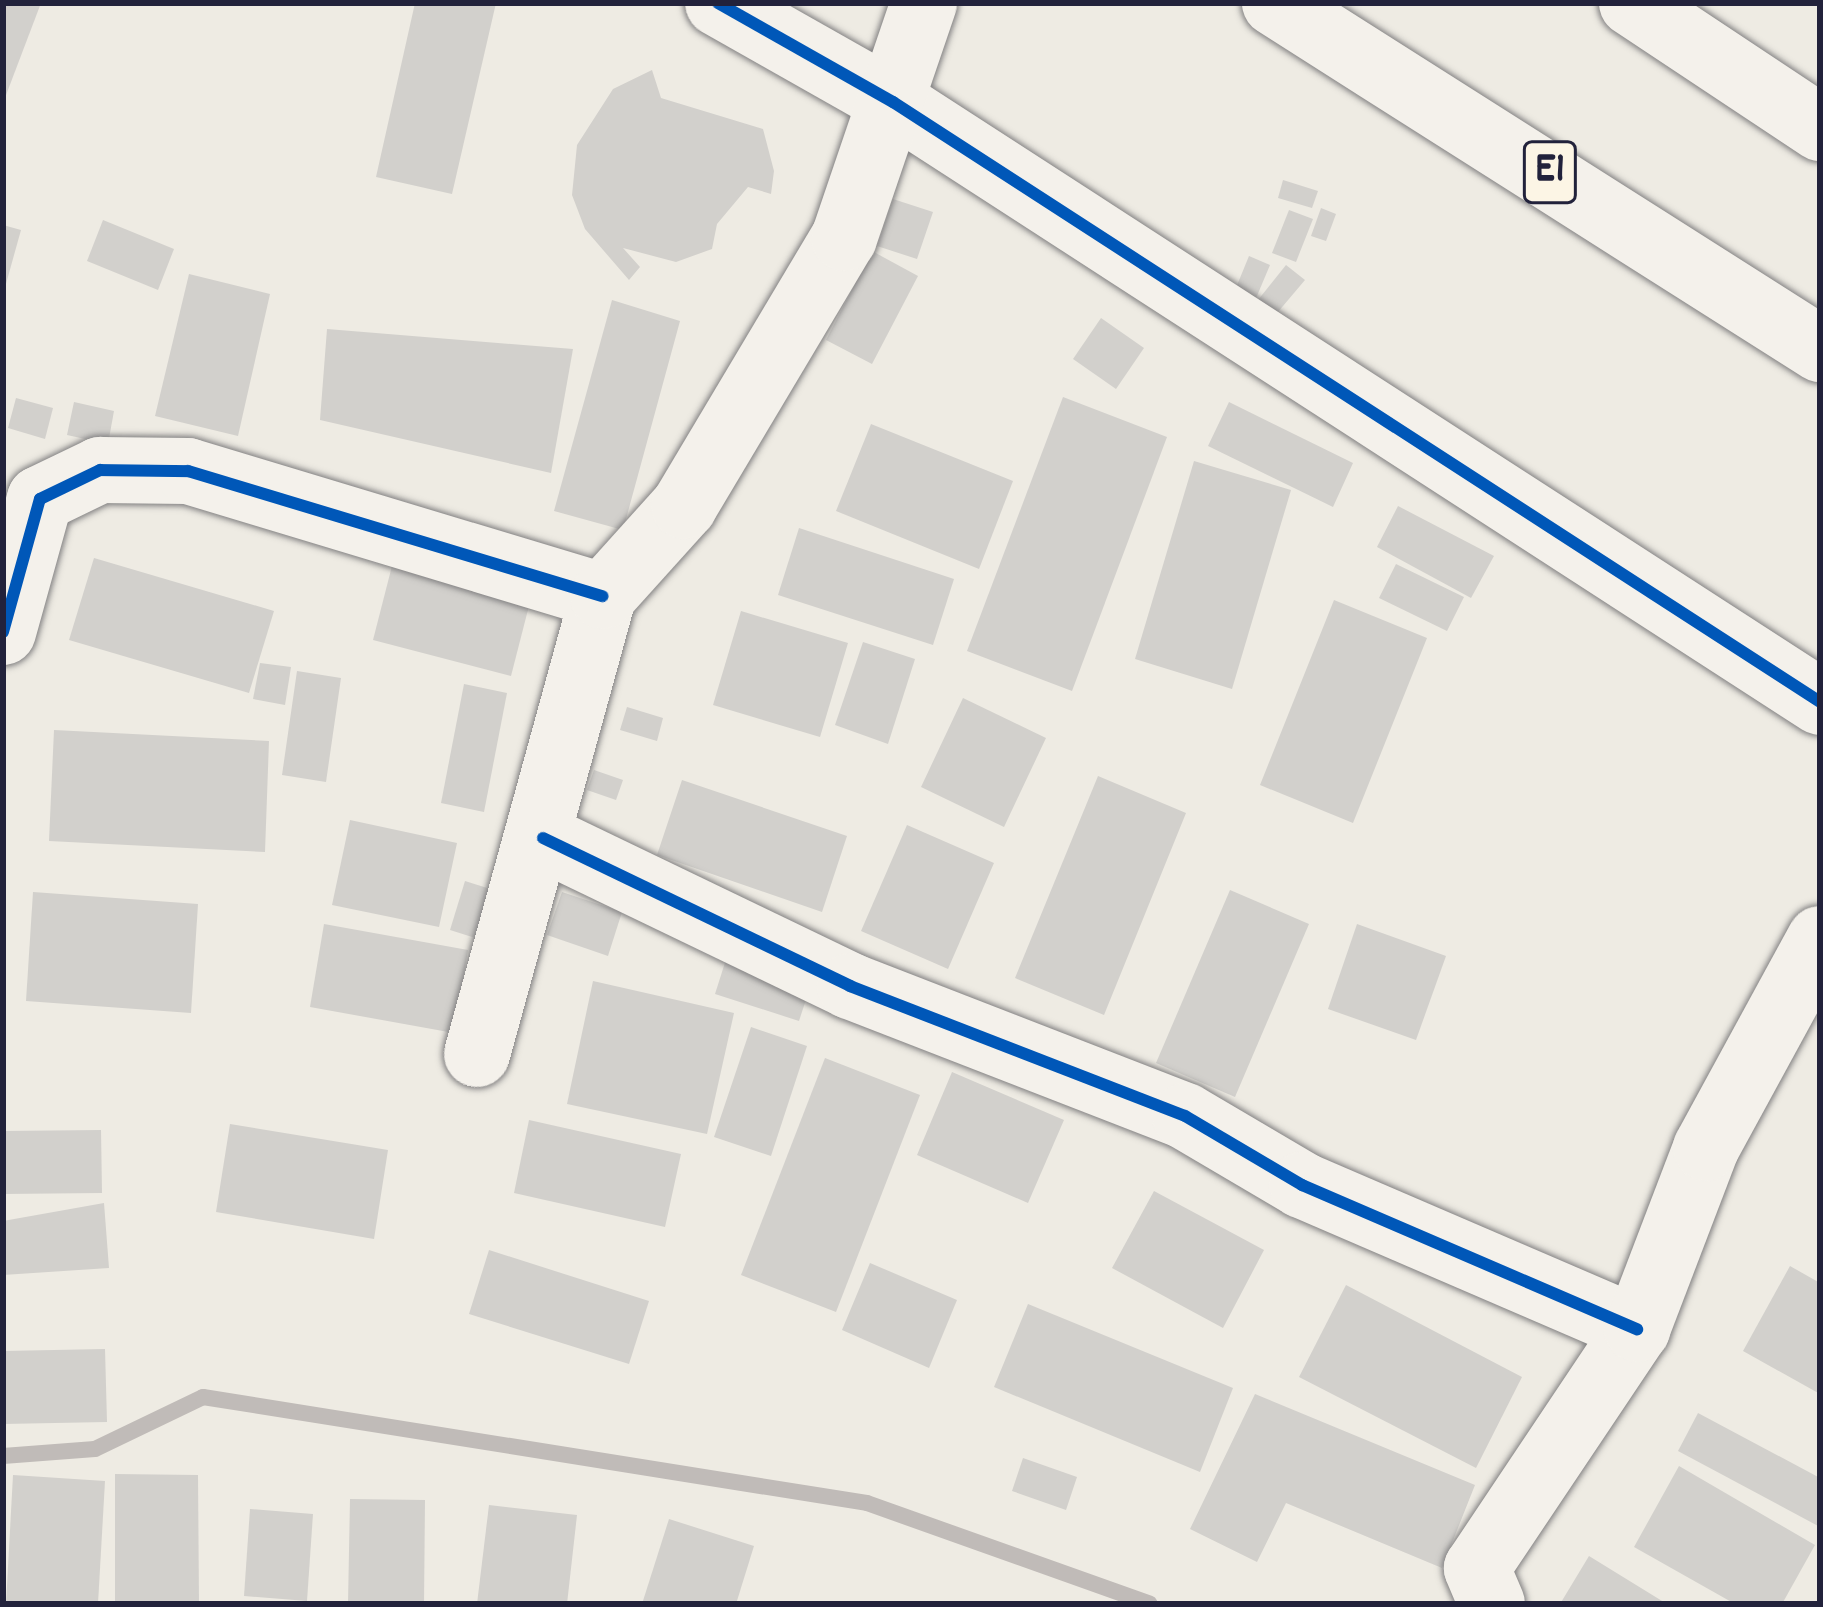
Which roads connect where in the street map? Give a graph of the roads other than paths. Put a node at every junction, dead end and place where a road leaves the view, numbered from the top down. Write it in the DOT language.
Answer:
graph roads {
  1 [pos="718,3"];
  2 [pos="923,3"];
  3 [pos="1275,3"];
  4 [pos="1632,3"];
  5 [pos="892,102"];
  6 [pos="1820,128"];
  7 [pos="1820,349"];
  8 [pos="603,596"];
  9 [pos="3,632"];
  10 [pos="1820,702"];
  11 [pos="543,838"];
  12 [pos="1820,939"];
  13 [pos="477,1054"];
  14 [pos="1637,1329"];
  15 [pos="1492,1604"];
  1 -- 5 [label="main road"];
  2 -- 5 [label="main road"];
  3 -- 7 [label="main road, E1"];
  4 -- 6 [label="main road"];
  5 -- 8 [label="main road"];
  5 -- 10 [label="main road"];
  8 -- 9 [label="main road"];
  8 -- 11 [label="main road"];
  11 -- 13 [label="main road"];
  11 -- 14 [label="main road"];
  12 -- 14 [label="main road"];
  14 -- 15 [label="main road"];
}
